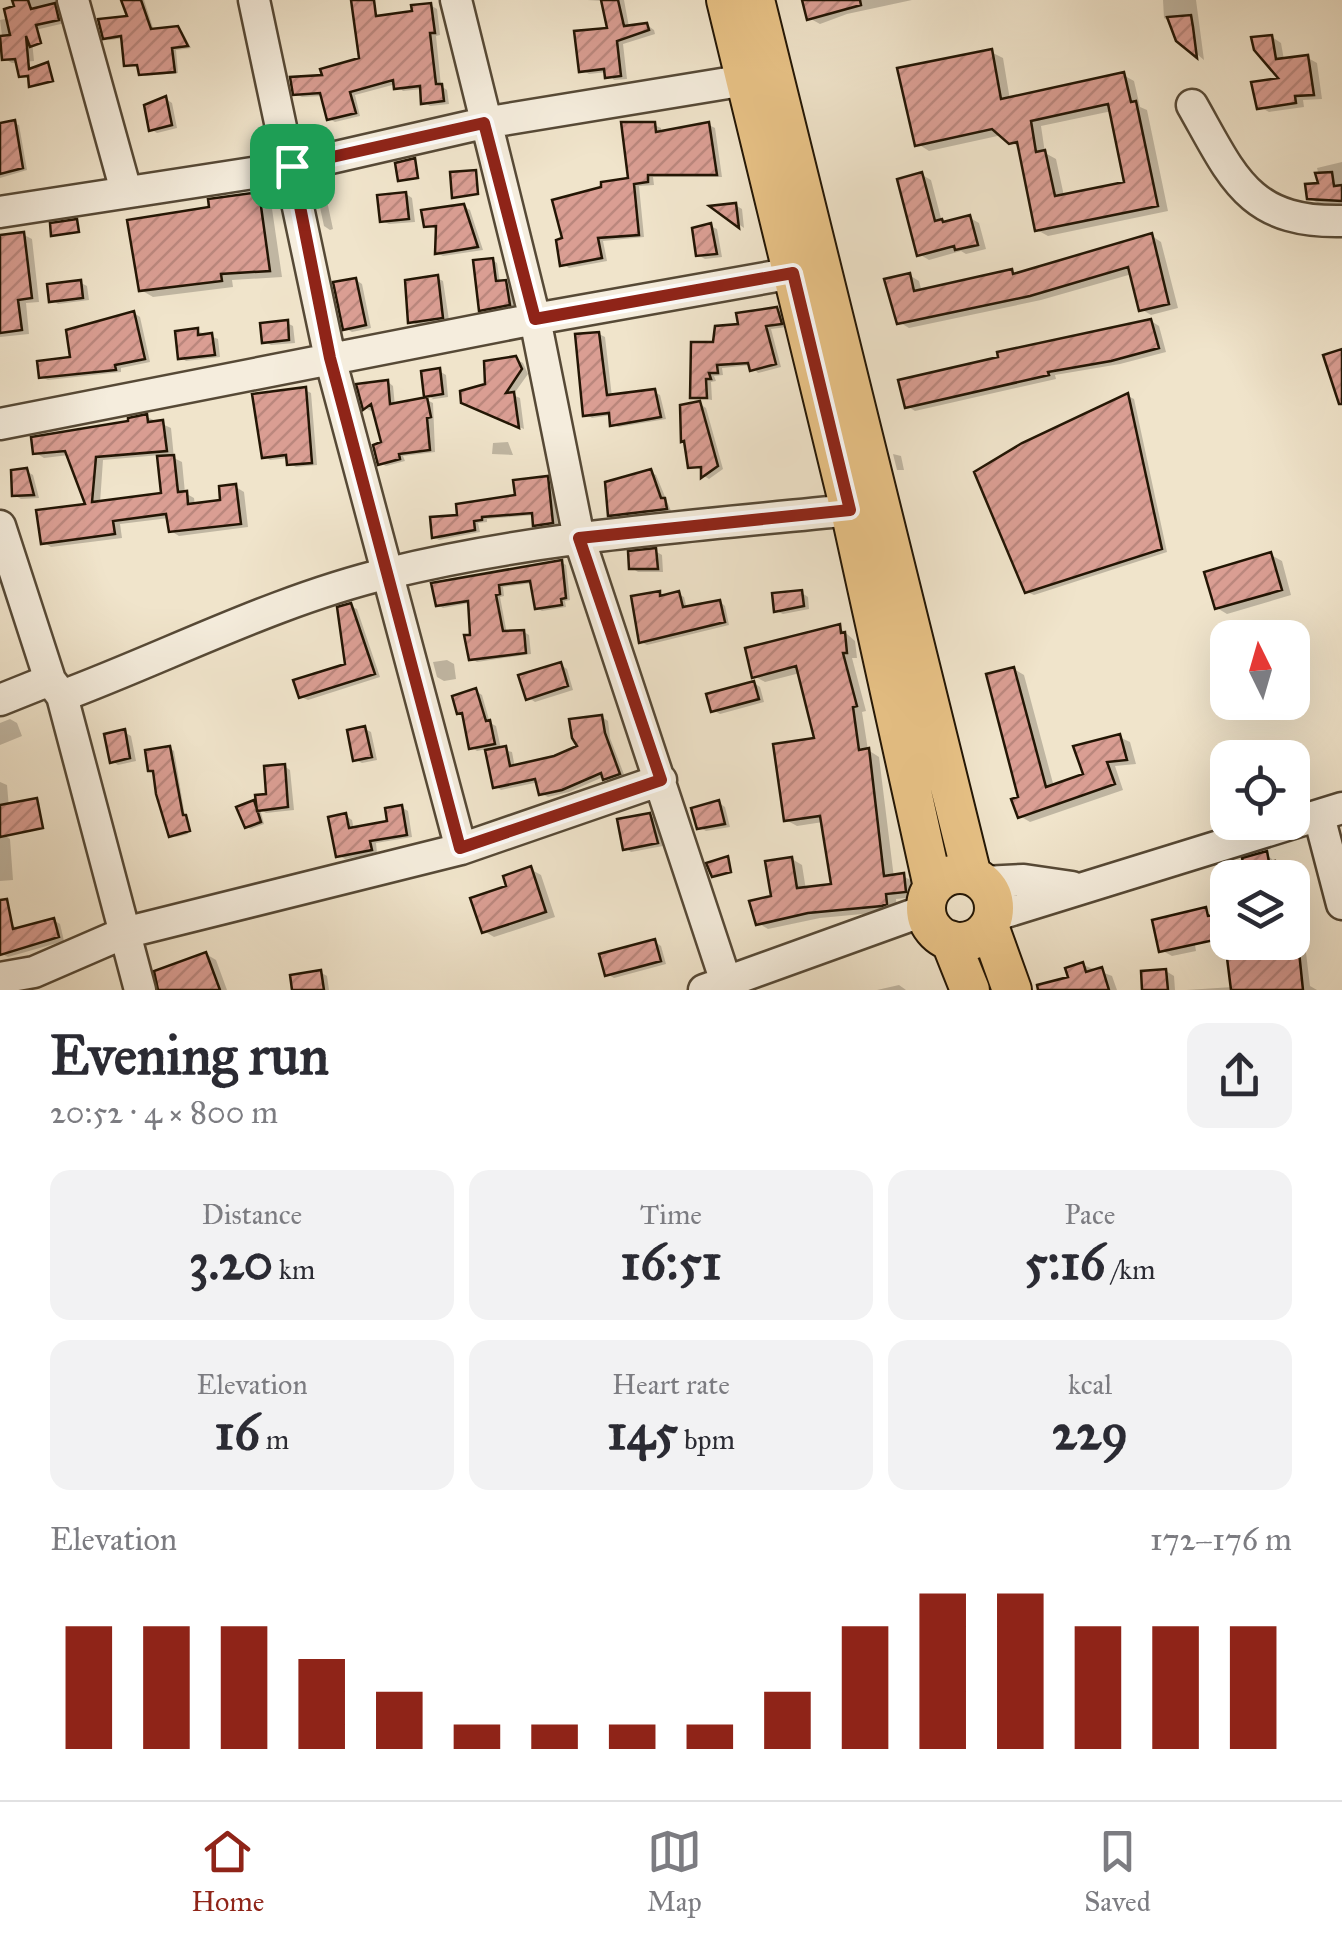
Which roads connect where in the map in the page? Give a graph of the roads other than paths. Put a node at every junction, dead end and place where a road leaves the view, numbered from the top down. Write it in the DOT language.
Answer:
graph roads {
  1 [pos="73,0"];
  2 [pos="254,0"];
  3 [pos="456,0"];
  4 [pos="726,0"];
  5 [pos="755,0"];
  6 [pos="746,80"];
  7 [pos="1192,105"];
  8 [pos="484,123"];
  9 [pos="292,166"];
  10 [pos="126,191"];
  11 [pos="0,212"];
  12 [pos="1342,221"];
  13 [pos="793,273"];
  14 [pos="535,319"];
  15 [pos="330,358"];
  16 [pos="0,424"];
  17 [pos="850,510"];
  18 [pos="0,526"];
  19 [pos="579,538"];
  20 [pos="389,573"];
  21 [pos="56,688"];
  22 [pos="0,700"];
  23 [pos="661,780"];
  24 [pos="1330,812"];
  25 [pos="460,848"];
  26 [pos="929,899"];
  27 [pos="984,900"];
  28 [pos="1342,904"];
  29 [pos="124,933"];
  30 [pos="950,940"];
  31 [pos="0,978"];
  32 [pos="715,986"];
  33 [pos="140,990"];
  34 [pos="970,990"];
  35 [pos="1012,990"];
  1 -- 10 [label="street"];
  2 -- 9 [label="street"];
  3 -- 8 [label="street"];
  4 -- 6 [label="main road"];
  5 -- 27 [label="main road"];
  6 -- 8 [label="street"];
  6 -- 13 [label="main road"];
  7 -- 12 [label="street"];
  8 -- 9 [label="street"];
  8 -- 14 [label="street"];
  9 -- 10 [label="street"];
  9 -- 15 [label="street"];
  10 -- 11 [label="street"];
  13 -- 14 [label="street"];
  13 -- 17 [label="main road"];
  14 -- 15 [label="street"];
  14 -- 19 [label="street"];
  15 -- 16 [label="street"];
  15 -- 20 [label="street"];
  17 -- 19 [label="street"];
  17 -- 26 [label="main road"];
  18 -- 21 [label="street"];
  19 -- 20 [label="street"];
  19 -- 23 [label="street"];
  20 -- 21 [label="street"];
  20 -- 25 [label="street"];
  21 -- 22 [label="street"];
  21 -- 29 [label="street"];
  23 -- 25 [label="street"];
  23 -- 32 [label="street"];
  24 -- 27 [label="street"];
  24 -- 28 [label="street"];
  25 -- 29 [label="street"];
  26 -- 27 [label="main road"];
  26 -- 30 [label="main road"];
  26 -- 32 [label="street"];
  27 -- 30 [label="main road"];
  27 -- 35 [label="main road"];
  29 -- 31 [label="street"];
  29 -- 33 [label="street"];
  30 -- 34 [label="main road"];
}
